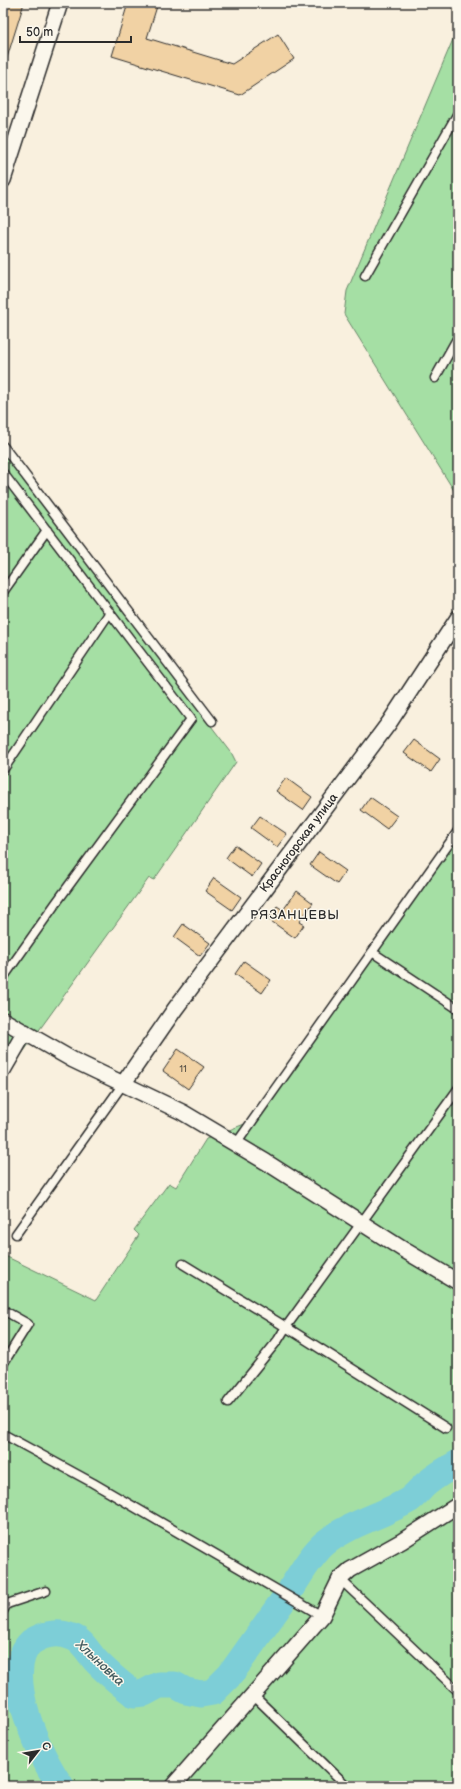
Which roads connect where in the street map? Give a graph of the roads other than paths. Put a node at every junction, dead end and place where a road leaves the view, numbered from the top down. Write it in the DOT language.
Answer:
graph roads {
  1 [pos="60,3"];
  2 [pos="458,114"];
  3 [pos="3,180"];
  4 [pos="365,276"];
  5 [pos="458,338"];
  6 [pos="435,378"];
  7 [pos="3,446"];
  8 [pos="3,473"];
  9 [pos="47,530"];
  10 [pos="3,592"];
  11 [pos="110,612"];
  12 [pos="458,618"];
  13 [pos="212,721"];
  14 [pos="3,770"];
  15 [pos="458,831"];
  16 [pos="372,952"];
  17 [pos="3,978"];
  18 [pos="458,1009"];
  19 [pos="3,1020"];
  20 [pos="25,1032"];
  21 [pos="3,1070"];
  22 [pos="123,1084"];
  23 [pos="458,1089"];
  24 [pos="236,1144"];
  25 [pos="362,1223"];
  26 [pos="16,1234"];
  27 [pos="183,1264"];
  28 [pos="458,1282"];
  29 [pos="3,1310"];
  30 [pos="286,1327"];
  31 [pos="3,1364"];
  32 [pos="228,1402"];
  33 [pos="446,1428"];
  34 [pos="3,1434"];
  35 [pos="458,1505"];
  36 [pos="340,1578"];
  37 [pos="46,1591"];
  38 [pos="3,1611"];
  39 [pos="322,1616"];
  40 [pos="458,1691"];
  41 [pos="253,1695"];
  42 [pos="174,1786"];
  43 [pos="347,1786"];
  1 -- 3 [label="street"];
  2 -- 4 [label="lane"];
  5 -- 6 [label="lane"];
  7 -- 13 [label="lane"];
  8 -- 9 [label="lane"];
  9 -- 10 [label="lane"];
  9 -- 11 [label="lane"];
  11 -- 14 [label="lane"];
  11 -- 17 [label="lane"];
  12 -- 22 [label="street, Красногорская улица"];
  15 -- 16 [label="lane"];
  16 -- 18 [label="lane"];
  16 -- 24 [label="lane"];
  19 -- 20 [label="street"];
  20 -- 21 [label="street"];
  20 -- 22 [label="street"];
  22 -- 24 [label="street"];
  22 -- 26 [label="lane"];
  23 -- 25 [label="lane"];
  24 -- 25 [label="street"];
  25 -- 28 [label="street"];
  25 -- 30 [label="lane"];
  27 -- 30 [label="lane"];
  29 -- 31 [label="lane"];
  30 -- 32 [label="lane"];
  30 -- 33 [label="lane"];
  34 -- 39 [label="lane"];
  35 -- 36 [label="street"];
  36 -- 39 [label="street"];
  36 -- 40 [label="lane"];
  37 -- 38 [label="lane"];
  39 -- 41 [label="street"];
  41 -- 42 [label="street"];
  41 -- 43 [label="lane"];
}
